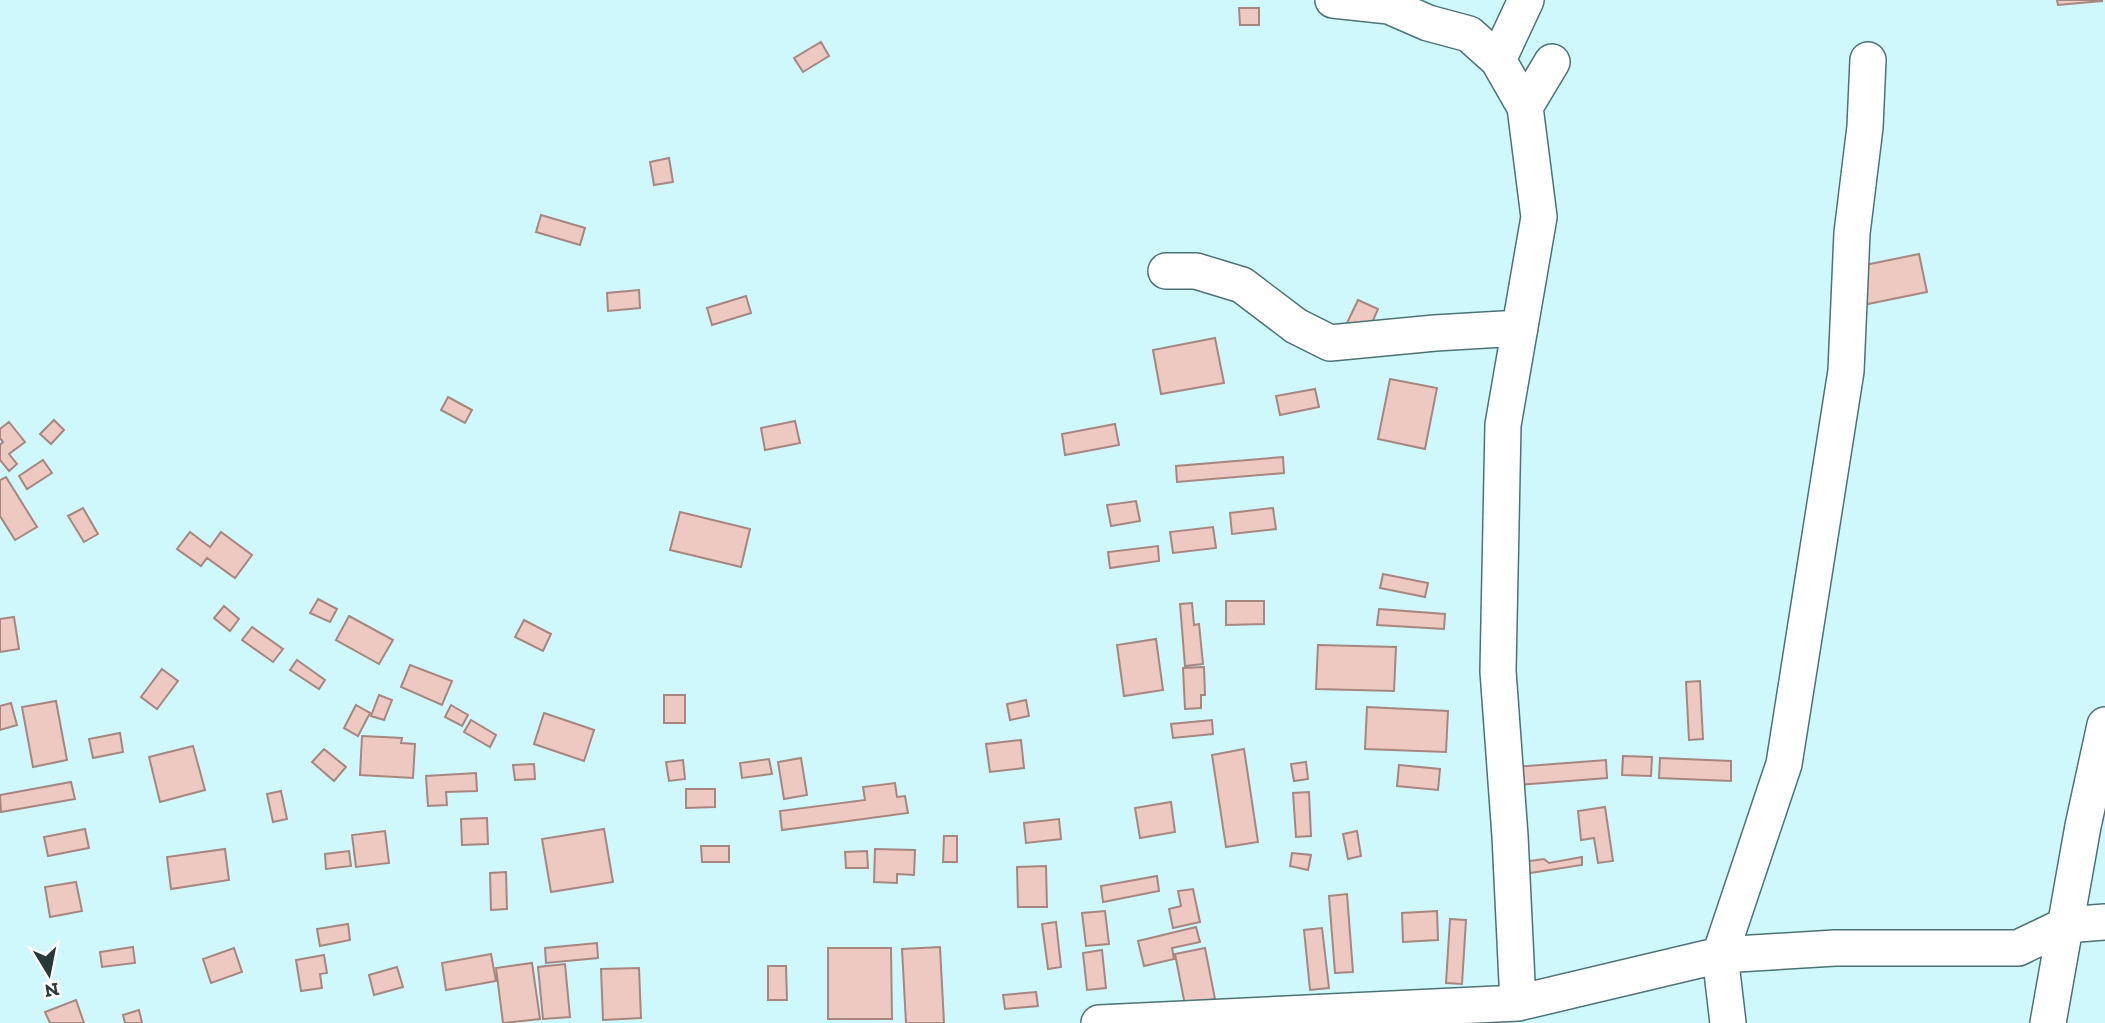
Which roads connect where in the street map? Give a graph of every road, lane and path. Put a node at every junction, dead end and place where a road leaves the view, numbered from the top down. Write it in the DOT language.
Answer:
graph roads {
  1 [pos="1333,0"];
  2 [pos="1527,0"];
  3 [pos="1498,60"];
  4 [pos="1868,60"];
  5 [pos="1552,62"];
  6 [pos="1525,107"];
  7 [pos="1166,271"];
  8 [pos="1520,328"];
  9 [pos="2105,725"];
  10 [pos="2105,922"];
  11 [pos="2066,925"];
  12 [pos="1720,955"];
  13 [pos="1518,1003"];
  14 [pos="1100,1023"];
  15 [pos="1728,1023"];
  16 [pos="2048,1023"];
  1 -- 3 [label="street"];
  2 -- 3 [label="street"];
  3 -- 6 [label="street"];
  4 -- 12 [label="street"];
  5 -- 6 [label="street"];
  6 -- 8 [label="street"];
  7 -- 8 [label="street"];
  8 -- 13 [label="street"];
  9 -- 11 [label="street"];
  10 -- 11 [label="street"];
  11 -- 12 [label="street"];
  11 -- 16 [label="street"];
  12 -- 13 [label="street"];
  12 -- 15 [label="street"];
  13 -- 14 [label="street"];
}
